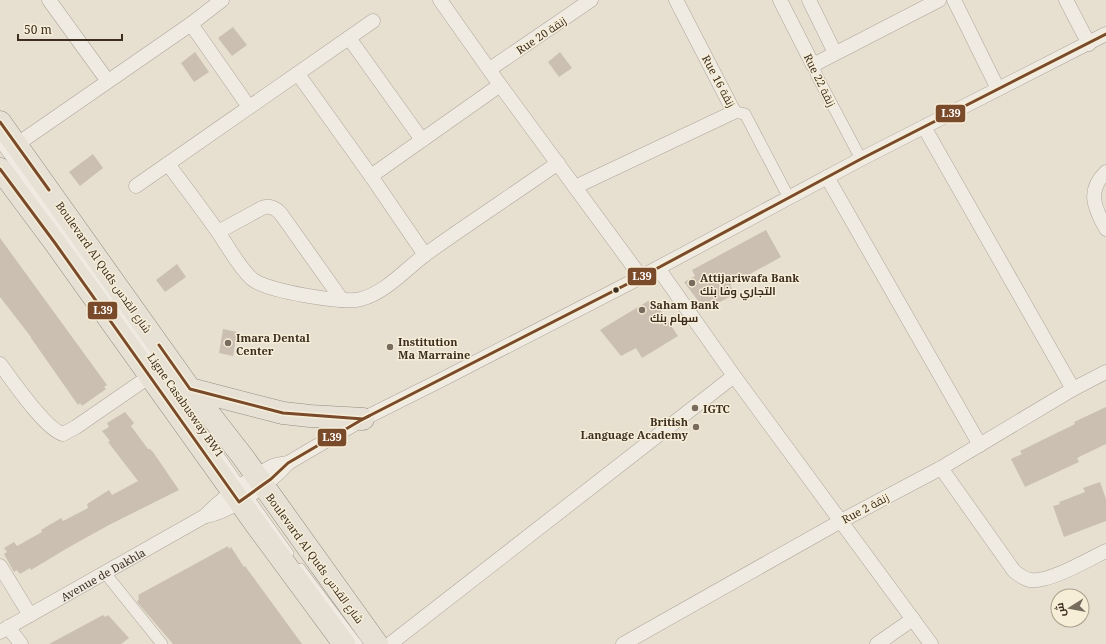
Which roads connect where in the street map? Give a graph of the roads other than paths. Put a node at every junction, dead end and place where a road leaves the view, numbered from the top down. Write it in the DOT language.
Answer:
graph roads {
  1 [pos="222,0"];
  2 [pos="440,0"];
  3 [pos="591,0"];
  4 [pos="676,0"];
  5 [pos="780,0"];
  6 [pos="808,0"];
  7 [pos="939,0"];
  8 [pos="954,0"];
  9 [pos="1066,0"];
  10 [pos="52,1"];
  11 [pos="373,21"];
  12 [pos="191,24"];
  13 [pos="1106,34"];
  14 [pos="348,38"];
  15 [pos="1088,44"];
  16 [pos="835,53"];
  17 [pos="813,65"];
  18 [pos="490,70"];
  19 [pos="298,74"];
  20 [pos="107,80"];
  21 [pos="500,85"];
  22 [pos="998,89"];
  23 [pos="249,108"];
  24 [pos="734,112"];
  25 [pos="0,122"];
  26 [pos="924,127"];
  27 [pos="422,140"];
  28 [pos="5,142"];
  29 [pos="861,159"];
  30 [pos="558,163"];
  31 [pos="168,164"];
  32 [pos="0,169"];
  33 [pos="1106,172"];
  34 [pos="371,176"];
  35 [pos="827,177"];
  36 [pos="136,186"];
  37 [pos="576,187"];
  38 [pos="789,198"];
  39 [pos="1106,229"];
  40 [pos="218,232"];
  41 [pos="425,255"];
  42 [pos="658,268"];
  43 [pos="641,277"];
  44 [pos="342,300"];
  45 [pos="0,364"];
  46 [pos="1106,372"];
  47 [pos="150,376"];
  48 [pos="734,376"];
  49 [pos="190,389"];
  50 [pos="1073,389"];
  51 [pos="363,419"];
  52 [pos="980,445"];
  53 [pos="942,468"];
  54 [pos="251,490"];
  55 [pos="841,521"];
  56 [pos="1106,551"];
  57 [pos="0,566"];
  58 [pos="105,573"];
  59 [pos="328,589"];
  60 [pos="30,615"];
  61 [pos="913,618"];
  62 [pos="4,630"];
  63 [pos="21,644"];
  64 [pos="162,644"];
  65 [pos="344,644"];
  66 [pos="359,644"];
  67 [pos="369,644"];
  68 [pos="377,644"];
  69 [pos="390,644"];
  70 [pos="623,644"];
  71 [pos="878,644"];
  72 [pos="931,644"];
  1 -- 12 [label="street"];
  2 -- 18 [label="street"];
  3 -- 18 [label="street, Rue 20 زنقة"];
  4 -- 24 [label="street, Rue 16 زنقة"];
  5 -- 17 [label="street, Rue 22 زنقة"];
  6 -- 16 [label="street"];
  7 -- 16 [label="street"];
  8 -- 22 [label="street"];
  9 -- 15 [label="street"];
  10 -- 20 [label="street"];
  11 -- 14 [label="street"];
  12 -- 20 [label="street"];
  12 -- 23 [label="street"];
  13 -- 15 [label="street, Avenue de Dakhla"];
  14 -- 19 [label="street"];
  14 -- 27 [label="street"];
  15 -- 22 [label="street, Avenue de Dakhla"];
  16 -- 17 [label="street"];
  17 -- 29 [label="street, Rue 22 زنقة"];
  18 -- 21 [label="street"];
  19 -- 23 [label="street"];
  19 -- 34 [label="street"];
  20 -- 28 [label="street"];
  21 -- 27 [label="street"];
  21 -- 30 [label="street"];
  22 -- 26 [label="street, Avenue de Dakhla"];
  23 -- 31 [label="street"];
  24 -- 37 [label="street"];
  24 -- 38 [label="street, Rue 16 زنقة"];
  25 -- 28 [label="main road, Boulevard Al Quds شارع القدس"];
  26 -- 29 [label="street, Avenue de Dakhla"];
  26 -- 50 [label="street"];
  27 -- 34 [label="street"];
  28 -- 49 [label="main road, Boulevard Al Quds شارع القدس"];
  28 -- 54 [label="lane, Ligne Casabusway BW1"];
  28 -- 54 [label="lane, Ligne Casabusway BW1"];
  29 -- 35 [label="street, Avenue de Dakhla"];
  30 -- 37 [label="street"];
  30 -- 41 [label="street"];
  31 -- 36 [label="street"];
  31 -- 40 [label="street"];
  32 -- 47 [label="main road, Boulevard Al Quds شارع القدس"];
  33 -- 39 [label="street"];
  34 -- 41 [label="street"];
  35 -- 38 [label="street, Avenue de Dakhla"];
  35 -- 52 [label="street"];
  37 -- 43 [label="street"];
  38 -- 42 [label="street, Avenue de Dakhla"];
  40 -- 44 [label="street"];
  40 -- 44 [label="street"];
  41 -- 44 [label="street"];
  42 -- 43 [label="street, Avenue de Dakhla"];
  42 -- 48 [label="street"];
  43 -- 51 [label="street, Avenue de Dakhla"];
  45 -- 47 [label="street"];
  46 -- 50 [label="street, Rue 2 زنقة"];
  47 -- 54 [label="main road, Boulevard Al Quds شارع القدس"];
  48 -- 55 [label="street"];
  48 -- 69 [label="street"];
  49 -- 51 [label="main road"];
  49 -- 54 [label="main road, Boulevard Al Quds شارع القدس"];
  50 -- 52 [label="street, Rue 2 زنقة"];
  51 -- 54 [label="street, Avenue de Dakhla"];
  52 -- 53 [label="street, Rue 2 زنقة"];
  53 -- 55 [label="street, Rue 2 زنقة"];
  53 -- 56 [label="street"];
  54 -- 58 [label="street, Avenue de Dakhla"];
  54 -- 65 [label="main road, Boulevard Al Quds شارع القدس"];
  54 -- 66 [label="lane, Ligne Casabusway BW1"];
  54 -- 68 [label="main road, Boulevard Al Quds شارع القدس"];
  55 -- 61 [label="street"];
  55 -- 70 [label="street, Rue 2 زنقة"];
  57 -- 60 [label="street"];
  58 -- 60 [label="street, Avenue de Dakhla"];
  58 -- 64 [label="street"];
  59 -- 67 [label="lane"];
  60 -- 62 [label="street, Avenue de Dakhla"];
  61 -- 71 [label="street"];
  61 -- 72 [label="street"];
  62 -- 63 [label="street"];
}
